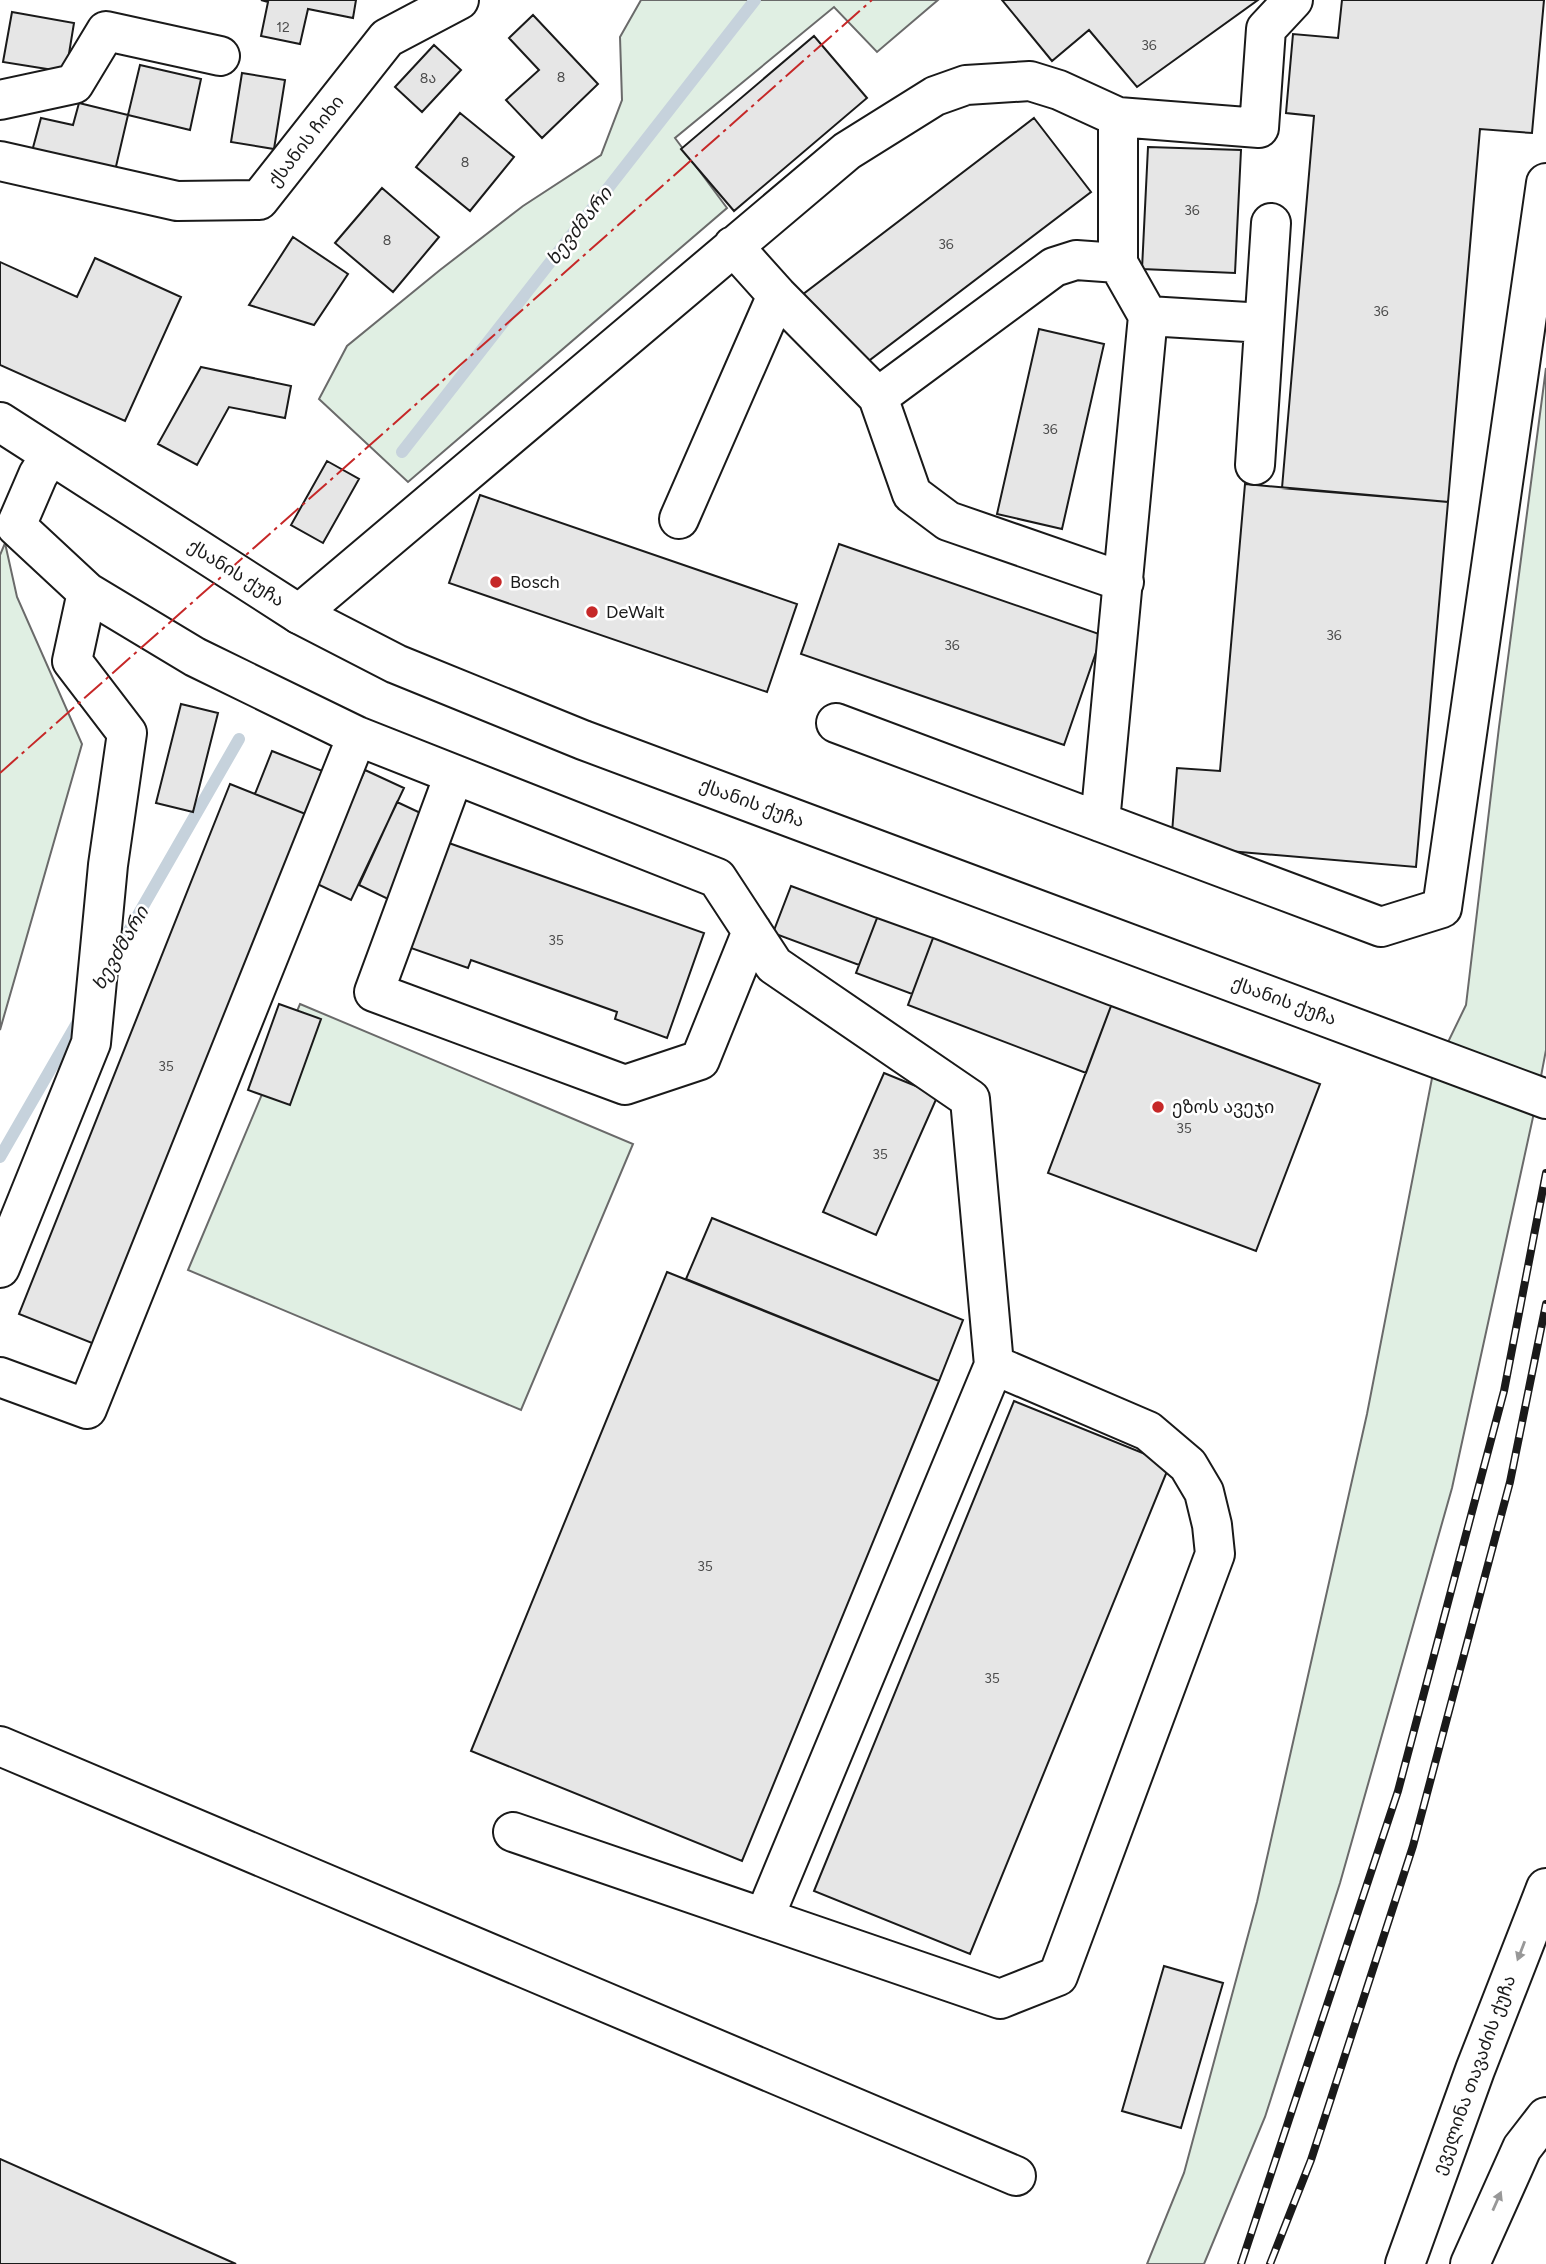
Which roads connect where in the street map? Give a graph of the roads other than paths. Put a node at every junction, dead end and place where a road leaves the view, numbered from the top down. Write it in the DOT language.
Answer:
graph roads {
  1 [pos="459,0"];
  2 [pos="1293,0"];
  3 [pos="220,56"];
  4 [pos="0,100"];
  5 [pos="1118,117"];
  6 [pos="0,161"];
  7 [pos="1546,183"];
  8 [pos="1271,223"];
  9 [pos="733,246"];
  10 [pos="1118,263"];
  11 [pos="777,295"];
  12 [pos="1148,316"];
  13 [pos="1264,323"];
  14 [pos="878,397"];
  15 [pos="0,422"];
  16 [pos="50,456"];
  17 [pos="1255,464"];
  18 [pos="679,519"];
  19 [pos="1124,582"];
  20 [pos="88,592"];
  21 [pos="299,614"];
  22 [pos="835,723"];
  23 [pos="357,736"];
  24 [pos="454,775"];
  25 [pos="1100,822"];
  26 [pos="752,932"];
  27 [pos="1546,1099"];
  28 [pos="0,1268"];
  29 [pos="994,1365"];
  30 [pos="0,1377"];
  31 [pos="0,1746"];
  32 [pos="513,1832"];
  33 [pos="1546,1888"];
  34 [pos="764,1918"];
  35 [pos="1546,2117"];
  36 [pos="1016,2176"];
  37 [pos="1405,2264"];
  38 [pos="1470,2264"];
  1 -- 6 [label="main road, ქსანის ჩიხი"];
  2 -- 5 [label="main road"];
  3 -- 4 [label="main road"];
  5 -- 9 [label="main road"];
  5 -- 10 [label="main road"];
  7 -- 25 [label="main road"];
  8 -- 13 [label="main road"];
  9 -- 11 [label="main road"];
  9 -- 21 [label="main road"];
  10 -- 12 [label="main road"];
  10 -- 14 [label="main road"];
  11 -- 14 [label="main road"];
  11 -- 18 [label="main road"];
  12 -- 13 [label="main road"];
  12 -- 19 [label="main road"];
  13 -- 17 [label="main road"];
  14 -- 19 [label="main road"];
  15 -- 16 [label="main road, ქსანის ქუჩა"];
  16 -- 20 [label="main road"];
  16 -- 21 [label="main road, ქსანის ქუჩა"];
  19 -- 25 [label="main road"];
  20 -- 23 [label="main road"];
  20 -- 28 [label="main road"];
  21 -- 27 [label="main road, ქსანის ქუჩა"];
  22 -- 25 [label="main road"];
  23 -- 24 [label="main road"];
  23 -- 30 [label="main road"];
  24 -- 26 [label="main road"];
  24 -- 26 [label="main road"];
  26 -- 29 [label="main road"];
  29 -- 34 [label="main road"];
  29 -- 34 [label="main road"];
  31 -- 36 [label="main road"];
  32 -- 34 [label="main road"];
  33 -- 37 [label="main road, ეველინა თავაძის ქუჩა, one-way"];
  38 -- 35 [label="main road, one-way"];
}
